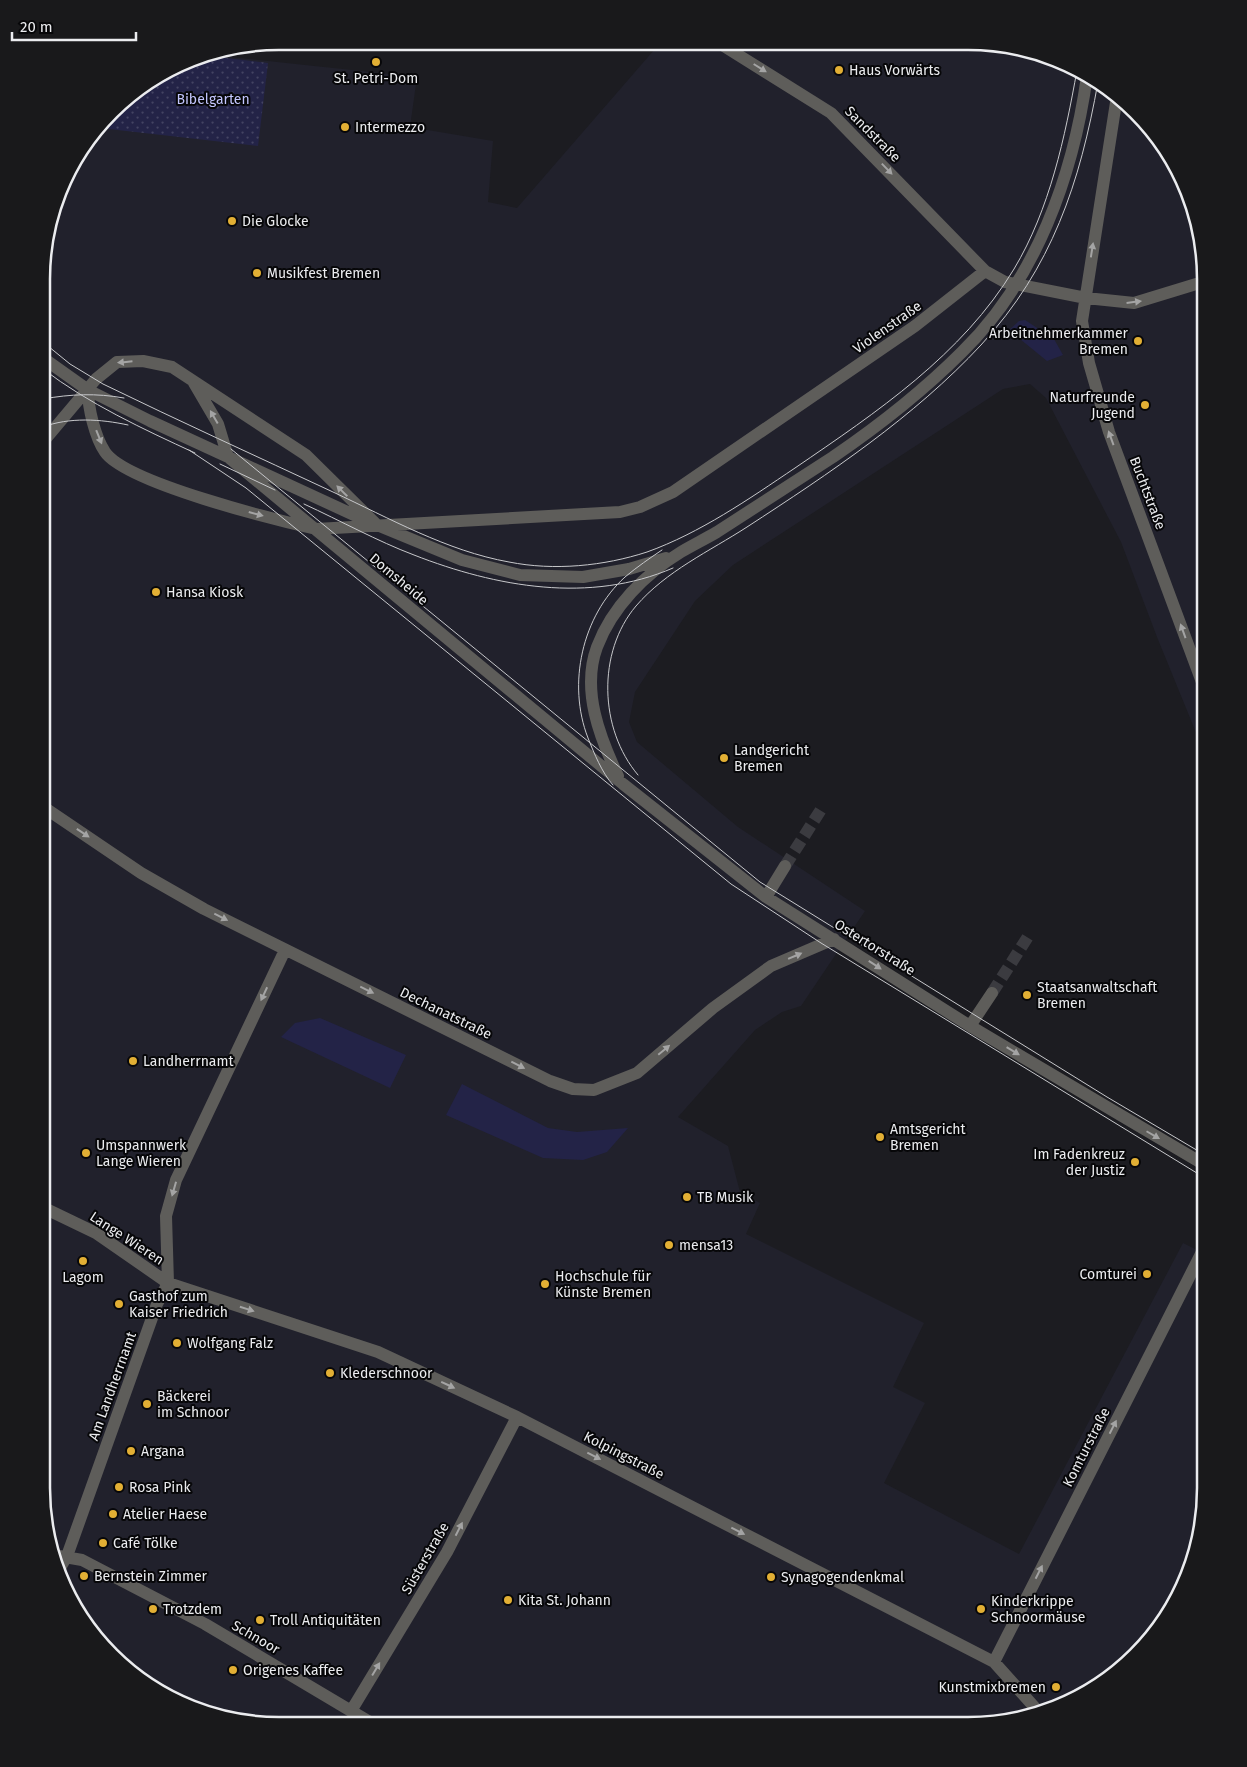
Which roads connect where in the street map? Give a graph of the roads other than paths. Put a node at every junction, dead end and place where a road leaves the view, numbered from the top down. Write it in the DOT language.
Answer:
graph roads {
  1 [pos="732,50"];
  2 [pos="1086,83"];
  3 [pos="1116,104"];
  4 [pos="985,271"];
  5 [pos="1016,284"];
  6 [pos="1197,284"];
  7 [pos="1086,298"];
  8 [pos="50,363"];
  9 [pos="193,381"];
  10 [pos="88,390"];
  11 [pos="50,434"];
  12 [pos="228,457"];
  13 [pos="526,517"];
  14 [pos="376,525"];
  15 [pos="316,529"];
  16 [pos="680,553"];
  17 [pos="1197,669"];
  18 [pos="551,724"];
  19 [pos="620,780"];
  20 [pos="50,811"];
  21 [pos="785,866"];
  22 [pos="766,898"];
  23 [pos="834,939"];
  24 [pos="285,950"];
  25 [pos="992,993"];
  26 [pos="970,1026"];
  27 [pos="1197,1160"];
  28 [pos="50,1211"];
  29 [pos="1197,1262"];
  30 [pos="168,1283"];
  31 [pos="517,1417"];
  32 [pos="62,1556"];
  33 [pos="994,1662"];
  34 [pos="1034,1707"];
  35 [pos="351,1711"];
  36 [pos="361,1717"];
  1 -- 4 [label="street, Sandstraße, one-way"];
  2 -- 5 [label="street"];
  7 -- 3 [label="street, one-way"];
  4 -- 5 [label="street"];
  4 -- 13 [label="street, Violenstraße"];
  5 -- 7 [label="street"];
  5 -- 16 [label="street"];
  7 -- 6 [label="street, one-way"];
  17 -- 7 [label="street, Buchtstraße, one-way"];
  8 -- 10 [label="street, Domsheide"];
  9 -- 10 [label="street, one-way"];
  12 -- 9 [label="street, one-way"];
  14 -- 9 [label="street, one-way"];
  10 -- 11 [label="street"];
  10 -- 12 [label="street, Domsheide"];
  10 -- 15 [label="street, one-way"];
  12 -- 14 [label="street, Domsheide"];
  12 -- 15 [label="street, Domsheide"];
  13 -- 14 [label="street, Domsheide"];
  14 -- 15 [label="street"];
  14 -- 16 [label="street"];
  15 -- 18 [label="street, Domsheide"];
  16 -- 19 [label="street"];
  18 -- 19 [label="street, Ostertorstraße"];
  19 -- 22 [label="street, Ostertorstraße"];
  20 -- 24 [label="street, Dechanatstraße, one-way"];
  21 -- 22 [label="street"];
  22 -- 23 [label="street, Ostertorstraße"];
  24 -- 23 [label="street, Dechanatstraße, one-way"];
  23 -- 26 [label="street, Ostertorstraße, one-way"];
  24 -- 30 [label="street, Am Landherrnamt, one-way"];
  25 -- 26 [label="street"];
  26 -- 27 [label="street, Ostertorstraße, one-way"];
  28 -- 30 [label="street, Lange Wieren"];
  33 -- 29 [label="street, Komturstraße, one-way"];
  30 -- 31 [label="street, Kolpingstraße, one-way"];
  30 -- 32 [label="street, Am Landherrnamt"];
  31 -- 33 [label="street, Kolpingstraße, one-way"];
  35 -- 31 [label="street, Süsterstraße, one-way"];
  32 -- 35 [label="street, Schnoor"];
  33 -- 34 [label="street, Kolpingstraße"];
  35 -- 36 [label="street, Schnoor"];
}
